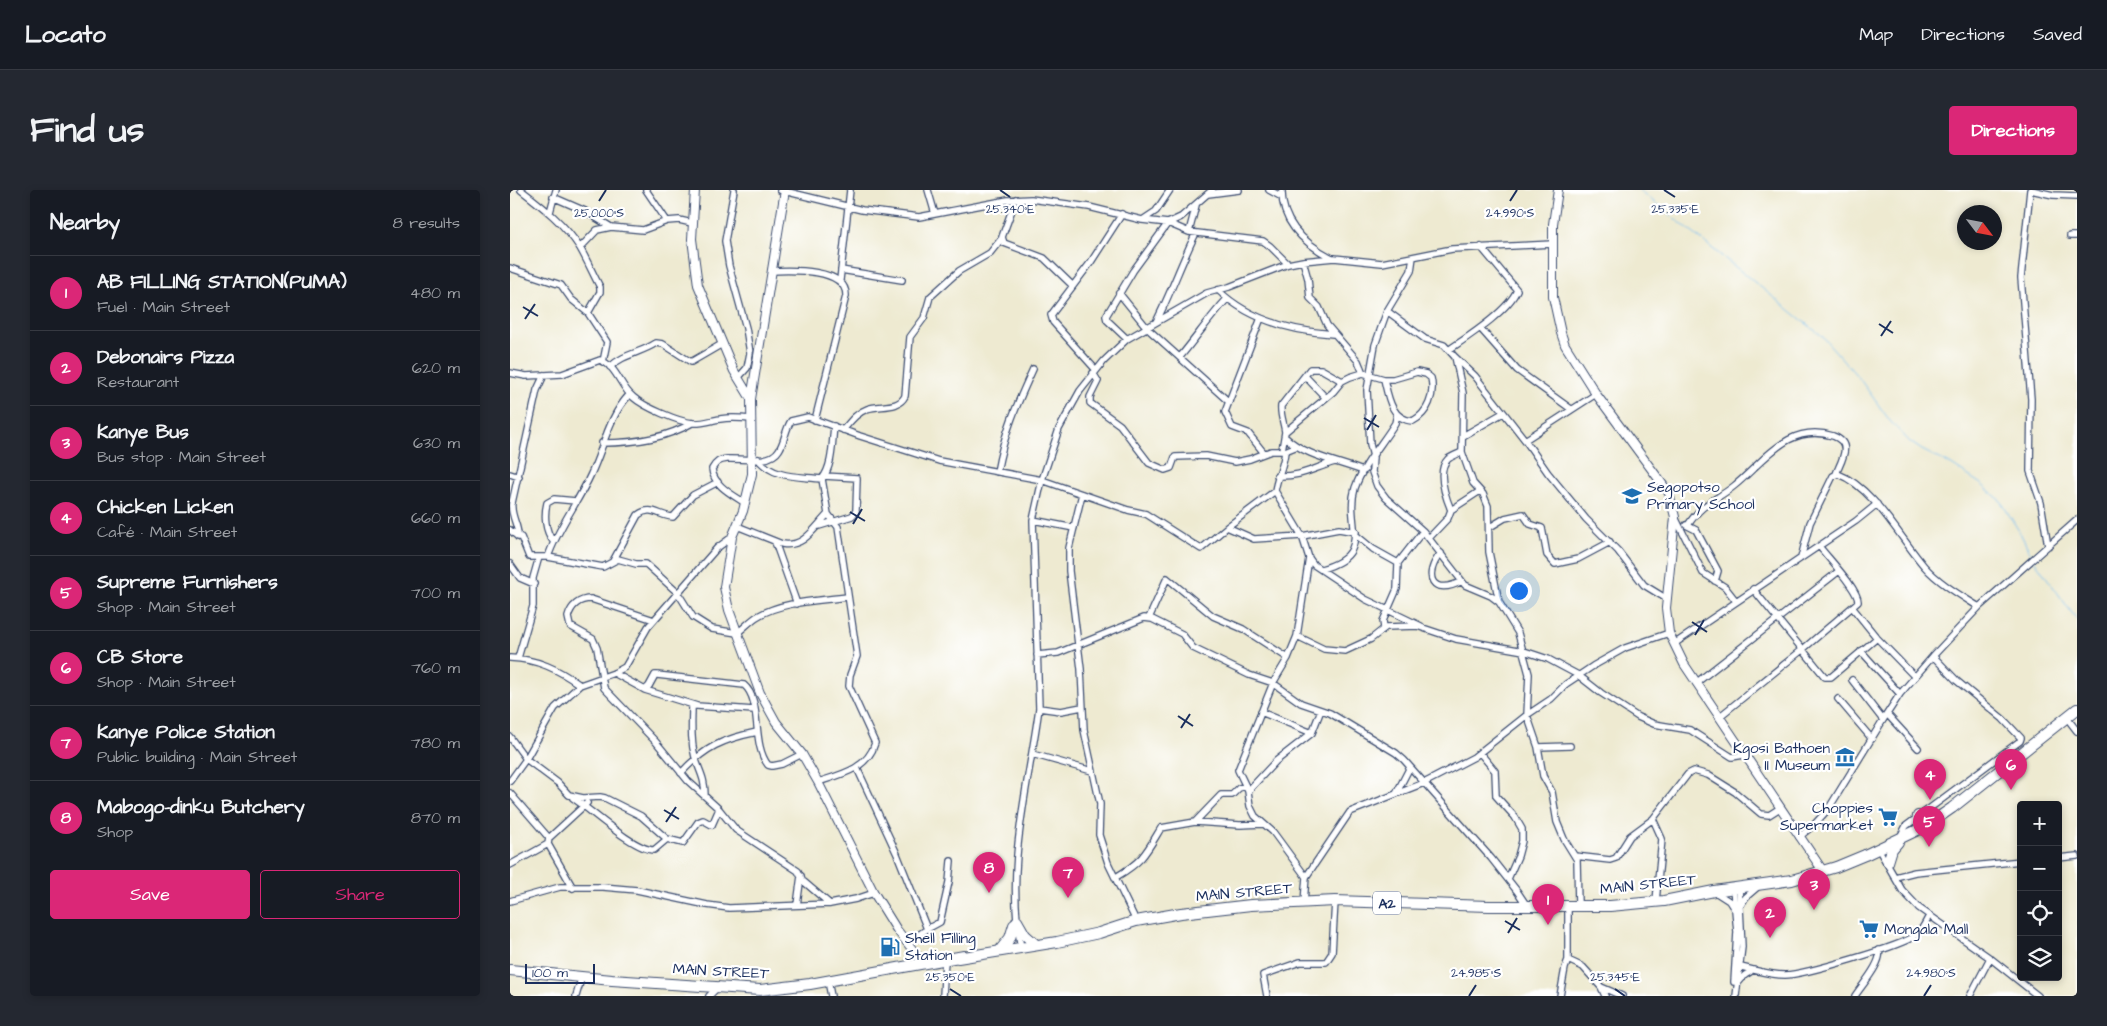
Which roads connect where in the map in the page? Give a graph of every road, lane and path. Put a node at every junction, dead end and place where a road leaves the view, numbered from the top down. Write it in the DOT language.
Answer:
graph roads {
  1 [pos="521,190"];
  2 [pos="556,190"];
  3 [pos="646,190"];
  4 [pos="694,190"];
  5 [pos="734,190"];
  6 [pos="850,190"];
  7 [pos="928,190"];
  8 [pos="1170,190"];
  9 [pos="1239,190"];
  10 [pos="1269,190"];
  11 [pos="1558,190"];
  12 [pos="2030,190"];
  13 [pos="783,191"];
  14 [pos="1210,192"];
  15 [pos="1282,193"];
  16 [pos="2063,193"];
  17 [pos="2077,196"];
  18 [pos="553,197"];
  19 [pos="1016,199"];
  20 [pos="1196,205"];
  21 [pos="848,207"];
  22 [pos="550,212"];
  23 [pos="935,214"];
  24 [pos="1122,214"];
  25 [pos="1142,220"];
  26 [pos="667,221"];
  27 [pos="1168,222"];
  28 [pos="692,223"];
  29 [pos="610,228"];
  30 [pos="1189,232"];
  31 [pos="1196,233"];
  32 [pos="2070,236"];
  33 [pos="2077,236"];
  34 [pos="1002,238"];
  35 [pos="1553,244"];
  36 [pos="1481,247"];
  37 [pos="580,248"];
  38 [pos="1413,257"];
  39 [pos="1334,258"];
  40 [pos="1303,261"];
  41 [pos="1288,264"];
  42 [pos="510,268"];
  43 [pos="841,270"];
  44 [pos="771,271"];
  45 [pos="840,280"];
  46 [pos="902,280"];
  47 [pos="1073,286"];
  48 [pos="1218,290"];
  49 [pos="1119,293"];
  50 [pos="1227,299"];
  51 [pos="1387,311"];
  52 [pos="588,313"];
  53 [pos="1261,318"];
  54 [pos="1155,324"];
  55 [pos="1480,328"];
  56 [pos="1148,329"];
  57 [pos="1334,334"];
  58 [pos="1127,339"];
  59 [pos="722,344"];
  60 [pos="1450,349"];
  61 [pos="1180,357"];
  62 [pos="1455,357"];
  63 [pos="603,362"];
  64 [pos="610,367"];
  65 [pos="1033,369"];
  66 [pos="1094,372"];
  67 [pos="510,373"];
  68 [pos="1363,373"];
  69 [pos="544,375"];
  70 [pos="1305,376"];
  71 [pos="1369,376"];
  72 [pos="738,378"];
  73 [pos="1384,379"];
  74 [pos="1342,381"];
  75 [pos="1596,394"];
  76 [pos="629,395"];
  77 [pos="1325,398"];
  78 [pos="752,399"];
  79 [pos="1229,402"];
  80 [pos="1571,409"];
  81 [pos="1503,413"];
  82 [pos="1397,414"];
  83 [pos="751,419"];
  84 [pos="815,420"];
  85 [pos="692,423"];
  86 [pos="834,426"];
  87 [pos="843,430"];
  88 [pos="1285,435"];
  89 [pos="1463,436"];
  90 [pos="1525,440"];
  91 [pos="602,443"];
  92 [pos="1295,446"];
  93 [pos="1284,450"];
  94 [pos="1462,452"];
  95 [pos="1264,453"];
  96 [pos="1373,457"];
  97 [pos="756,459"];
  98 [pos="1335,462"];
  99 [pos="1372,468"];
  100 [pos="1363,471"];
  101 [pos="997,472"];
  102 [pos="510,474"];
  103 [pos="1836,474"];
  104 [pos="1277,476"];
  105 [pos="519,477"];
  106 [pos="823,478"];
  107 [pos="1042,480"];
  108 [pos="718,482"];
  109 [pos="1480,490"];
  110 [pos="1275,491"];
  111 [pos="1082,494"];
  112 [pos="576,501"];
  113 [pos="745,503"];
  114 [pos="1877,504"];
  115 [pos="1452,510"];
  116 [pos="828,514"];
  117 [pos="833,520"];
  118 [pos="1033,520"];
  119 [pos="2077,520"];
  120 [pos="1677,521"];
  121 [pos="1688,525"];
  122 [pos="737,526"];
  123 [pos="817,527"];
  124 [pos="1227,527"];
  125 [pos="1490,527"];
  126 [pos="1074,528"];
  127 [pos="510,530"];
  128 [pos="1423,531"];
  129 [pos="1356,534"];
  130 [pos="1302,536"];
  131 [pos="518,537"];
  132 [pos="732,537"];
  133 [pos="1429,538"];
  134 [pos="553,541"];
  135 [pos="776,542"];
  136 [pos="1610,542"];
  137 [pos="1818,546"];
  138 [pos="2048,546"];
  139 [pos="1441,554"];
  140 [pos="539,557"];
  141 [pos="548,557"];
  142 [pos="1309,558"];
  143 [pos="1801,558"];
  144 [pos="613,561"];
  145 [pos="1398,563"];
  146 [pos="510,564"];
  147 [pos="1321,569"];
  148 [pos="1839,571"];
  149 [pos="1462,581"];
  150 [pos="1715,582"];
  151 [pos="534,584"];
  152 [pos="1753,589"];
  153 [pos="678,593"];
  154 [pos="847,597"];
  155 [pos="1667,600"];
  156 [pos="1736,601"];
  157 [pos="1499,602"];
  158 [pos="797,604"];
  159 [pos="1852,607"];
  160 [pos="1979,607"];
  161 [pos="1388,610"];
  162 [pos="1150,618"];
  163 [pos="654,620"];
  164 [pos="1778,620"];
  165 [pos="1384,628"];
  166 [pos="1427,628"];
  167 [pos="1669,632"];
  168 [pos="737,633"];
  169 [pos="1297,636"];
  170 [pos="1877,638"];
  171 [pos="1079,644"];
  172 [pos="1674,644"];
  173 [pos="1802,650"];
  174 [pos="1524,651"];
  175 [pos="1862,651"];
  176 [pos="1038,655"];
  177 [pos="1934,656"];
  178 [pos="510,658"];
  179 [pos="518,658"];
  180 [pos="1288,658"];
  181 [pos="614,673"];
  182 [pos="1578,675"];
  183 [pos="602,677"];
  184 [pos="1915,677"];
  185 [pos="1852,680"];
  186 [pos="1273,682"];
  187 [pos="1696,683"];
  188 [pos="580,685"];
  189 [pos="645,690"];
  190 [pos="1900,694"];
  191 [pos="1838,699"];
  192 [pos="692,705"];
  193 [pos="1082,707"];
  194 [pos="1038,708"];
  195 [pos="2077,709"];
  196 [pos="754,710"];
  197 [pos="1321,710"];
  198 [pos="1261,712"];
  199 [pos="1527,715"];
  200 [pos="1719,717"];
  201 [pos="1885,717"];
  202 [pos="2066,718"];
  203 [pos="2077,731"];
  204 [pos="757,732"];
  205 [pos="1312,733"];
  206 [pos="510,738"];
  207 [pos="1872,739"];
  208 [pos="1570,746"];
  209 [pos="1538,747"];
  210 [pos="1918,748"];
  211 [pos="1480,753"];
  212 [pos="802,754"];
  213 [pos="1032,754"];
  214 [pos="1744,755"];
  215 [pos="695,758"];
  216 [pos="526,759"];
  217 [pos="1410,767"];
  218 [pos="857,768"];
  219 [pos="1092,771"];
  220 [pos="681,773"];
  221 [pos="510,781"];
  222 [pos="818,782"];
  223 [pos="1424,783"];
  224 [pos="1247,788"];
  225 [pos="510,792"];
  226 [pos="1396,794"];
  227 [pos="569,795"];
  228 [pos="705,796"];
  229 [pos="600,797"];
  230 [pos="584,805"];
  231 [pos="1780,808"];
  232 [pos="719,809"];
  233 [pos="1918,816"];
  234 [pos="1653,819"];
  235 [pos="1195,822"];
  236 [pos="1263,824"];
  237 [pos="1923,827"];
  238 [pos="1799,837"];
  239 [pos="667,839"];
  240 [pos="1901,839"];
  241 [pos="549,841"];
  242 [pos="1881,848"];
  243 [pos="1865,855"];
  244 [pos="1575,856"];
  245 [pos="2077,856"];
  246 [pos="2062,858"];
  247 [pos="951,861"];
  248 [pos="2017,862"];
  249 [pos="1888,863"];
  250 [pos="510,865"];
  251 [pos="1823,871"];
  252 [pos="801,876"];
  253 [pos="1116,877"];
  254 [pos="1895,877"];
  255 [pos="1306,878"];
  256 [pos="1508,879"];
  257 [pos="1760,885"];
  258 [pos="573,888"];
  259 [pos="1736,888"];
  260 [pos="1714,891"];
  261 [pos="874,893"];
  262 [pos="510,901"];
  263 [pos="1335,901"];
  264 [pos="1656,901"];
  265 [pos="1304,902"];
  266 [pos="830,904"];
  267 [pos="798,905"];
  268 [pos="1527,906"];
  269 [pos="1573,906"];
  270 [pos="1738,908"];
  271 [pos="1929,916"];
  272 [pos="1136,921"];
  273 [pos="1015,923"];
  274 [pos="926,929"];
  275 [pos="1112,929"];
  276 [pos="909,942"];
  277 [pos="1034,943"];
  278 [pos="1019,947"];
  279 [pos="1001,949"];
  280 [pos="1879,950"];
  281 [pos="1742,951"];
  282 [pos="958,958"];
  283 [pos="1990,958"];
  284 [pos="945,960"];
  285 [pos="1568,960"];
  286 [pos="924,964"];
  287 [pos="1738,969"];
  288 [pos="511,971"];
  289 [pos="1751,971"];
  290 [pos="582,976"];
  291 [pos="828,981"];
  292 [pos="1562,987"];
  293 [pos="1601,987"];
  294 [pos="717,988"];
  295 [pos="1737,988"];
  296 [pos="762,993"];
  297 [pos="576,996"];
  298 [pos="709,996"];
  299 [pos="830,996"];
  300 [pos="943,996"];
  301 [pos="1267,996"];
  302 [pos="1560,996"];
  303 [pos="1566,996"];
  304 [pos="1605,996"];
  305 [pos="1622,996"];
  306 [pos="1734,996"];
  307 [pos="1855,996"];
  308 [pos="1970,996"];
  309 [pos="2038,996"];
  1 -- 22 [label="street"];
  2 -- 18 [label="street"];
  3 -- 26 [label="street"];
  4 -- 28 [label="street"];
  5 -- 72 [label="street"];
  6 -- 21 [label="street"];
  7 -- 23 [label="street"];
  8 -- 25 [label="street"];
  9 -- 14 [label="street"];
  10 -- 15 [label="street"];
  11 -- 35 [label="street"];
  12 -- 16 [label="street"];
  12 -- 138 [label="street"];
  13 -- 21 [label="street"];
  13 -- 44 [label="street"];
  14 -- 20 [label="street"];
  15 -- 39 [label="street"];
  16 -- 17 [label="street"];
  18 -- 22 [label="street"];
  18 -- 29 [label="street"];
  19 -- 23 [label="street"];
  19 -- 24 [label="street"];
  19 -- 34 [label="street"];
  20 -- 27 [label="street"];
  20 -- 30 [label="street"];
  21 -- 23 [label="street"];
  21 -- 43 [label="street"];
  22 -- 37 [label="street"];
  24 -- 25 [label="street"];
  24 -- 47 [label="street"];
  25 -- 27 [label="street"];
  26 -- 28 [label="street"];
  26 -- 29 [label="street"];
  27 -- 30 [label="street"];
  27 -- 49 [label="street"];
  28 -- 59 [label="street"];
  29 -- 37 [label="street"];
  30 -- 31 [label="street"];
  31 -- 41 [label="street"];
  31 -- 54 [label="street"];
  32 -- 33 [label="street"];
  34 -- 47 [label="street"];
  34 -- 87 [label="street"];
  35 -- 36 [label="street"];
  35 -- 75 [label="street"];
  36 -- 38 [label="street"];
  36 -- 55 [label="street"];
  37 -- 52 [label="street"];
  38 -- 39 [label="street"];
  38 -- 51 [label="street"];
  39 -- 40 [label="street"];
  40 -- 41 [label="street"];
  40 -- 57 [label="street"];
  41 -- 48 [label="street"];
  42 -- 52 [label="street"];
  43 -- 45 [label="street"];
  43 -- 46 [label="street"];
  44 -- 45 [label="street"];
  44 -- 78 [label="street"];
  45 -- 84 [label="street"];
  47 -- 66 [label="street"];
  48 -- 50 [label="street"];
  48 -- 54 [label="street"];
  49 -- 56 [label="street"];
  49 -- 58 [label="street"];
  50 -- 53 [label="street"];
  50 -- 61 [label="street"];
  51 -- 60 [label="street"];
  51 -- 71 [label="street"];
  52 -- 63 [label="street"];
  53 -- 57 [label="street"];
  53 -- 79 [label="street"];
  54 -- 56 [label="street"];
  55 -- 60 [label="street"];
  55 -- 80 [label="street"];
  56 -- 58 [label="street"];
  56 -- 61 [label="street"];
  57 -- 68 [label="street"];
  58 -- 66 [label="street"];
  59 -- 64 [label="street"];
  59 -- 72 [label="street"];
  60 -- 62 [label="street"];
  61 -- 79 [label="street"];
  62 -- 81 [label="street"];
  62 -- 89 [label="street"];
  63 -- 64 [label="street"];
  63 -- 69 [label="street"];
  64 -- 76 [label="street"];
  65 -- 101 [label="street"];
  66 -- 95 [label="street"];
  66 -- 107 [label="street"];
  67 -- 69 [label="street"];
  68 -- 71 [label="street"];
  68 -- 74 [label="street"];
  69 -- 105 [label="street"];
  70 -- 74 [label="street"];
  70 -- 77 [label="street"];
  70 -- 88 [label="street"];
  71 -- 73 [label="street"];
  71 -- 96 [label="street"];
  72 -- 78 [label="street"];
  73 -- 82 [label="street"];
  73 -- 82 [label="street"];
  74 -- 77 [label="street"];
  75 -- 80 [label="street"];
  75 -- 120 [label="street"];
  76 -- 85 [label="street"];
  76 -- 91 [label="street"];
  77 -- 88 [label="street"];
  78 -- 83 [label="street"];
  79 -- 95 [label="street"];
  80 -- 90 [label="street"];
  81 -- 89 [label="street"];
  81 -- 90 [label="street"];
  82 -- 96 [label="street"];
  83 -- 85 [label="street"];
  83 -- 97 [label="street"];
  84 -- 86 [label="street"];
  84 -- 97 [label="street"];
  85 -- 91 [label="street"];
  86 -- 87 [label="street"];
  86 -- 106 [label="street"];
  87 -- 101 [label="street"];
  88 -- 92 [label="street"];
  88 -- 93 [label="street"];
  89 -- 94 [label="street"];
  90 -- 136 [label="street"];
  91 -- 112 [label="street"];
  92 -- 93 [label="street"];
  92 -- 98 [label="street"];
  93 -- 95 [label="street"];
  93 -- 104 [label="street"];
  94 -- 109 [label="street"];
  94 -- 115 [label="street"];
  96 -- 99 [label="street"];
  96 -- 100 [label="street"];
  97 -- 106 [label="street"];
  97 -- 108 [label="street"];
  97 -- 113 [label="street"];
  98 -- 100 [label="street"];
  98 -- 104 [label="street"];
  99 -- 100 [label="street"];
  99 -- 128 [label="street"];
  100 -- 129 [label="street"];
  101 -- 107 [label="street"];
  102 -- 105 [label="street"];
  103 -- 114 [label="street"];
  103 -- 121 [label="street"];
  103 -- 143 [label="street"];
  104 -- 110 [label="street"];
  105 -- 131 [label="street"];
  106 -- 116 [label="street"];
  106 -- 117 [label="street"];
  107 -- 111 [label="street"];
  107 -- 118 [label="street"];
  108 -- 113 [label="street"];
  108 -- 144 [label="street"];
  109 -- 115 [label="street"];
  109 -- 125 [label="street"];
  110 -- 124 [label="street"];
  110 -- 130 [label="street"];
  111 -- 124 [label="street"];
  111 -- 126 [label="street"];
  112 -- 134 [label="street"];
  112 -- 134 [label="street"];
  113 -- 122 [label="street"];
  114 -- 137 [label="street"];
  114 -- 160 [label="street"];
  115 -- 133 [label="street"];
  116 -- 117 [label="street"];
  116 -- 123 [label="street"];
  117 -- 123 [label="street"];
  117 -- 154 [label="street"];
  118 -- 126 [label="street"];
  118 -- 176 [label="street"];
  119 -- 138 [label="street"];
  120 -- 121 [label="street"];
  120 -- 150 [label="street"];
  120 -- 155 [label="street"];
  121 -- 150 [label="street"];
  122 -- 132 [label="street"];
  122 -- 135 [label="street"];
  123 -- 135 [label="street"];
  124 -- 130 [label="street"];
  125 -- 136 [label="street"];
  125 -- 157 [label="street"];
  126 -- 171 [label="street"];
  127 -- 131 [label="street"];
  128 -- 133 [label="street"];
  128 -- 145 [label="street"];
  129 -- 130 [label="street"];
  129 -- 145 [label="street"];
  129 -- 147 [label="street"];
  130 -- 142 [label="street"];
  131 -- 140 [label="street"];
  132 -- 153 [label="street"];
  132 -- 168 [label="street"];
  133 -- 139 [label="street"];
  134 -- 141 [label="street"];
  135 -- 158 [label="street"];
  136 -- 155 [label="street"];
  137 -- 143 [label="street"];
  137 -- 148 [label="street"];
  138 -- 160 [label="street"];
  139 -- 149 [label="street"];
  139 -- 149 [label="street"];
  140 -- 141 [label="street"];
  140 -- 151 [label="street"];
  141 -- 144 [label="street"];
  142 -- 147 [label="street"];
  142 -- 169 [label="street"];
  143 -- 152 [label="street"];
  144 -- 153 [label="street"];
  145 -- 161 [label="street"];
  146 -- 151 [label="street"];
  147 -- 161 [label="street"];
  148 -- 159 [label="street"];
  148 -- 164 [label="street"];
  149 -- 157 [label="street"];
  150 -- 156 [label="street"];
  151 -- 179 [label="street"];
  152 -- 156 [label="street"];
  152 -- 164 [label="street"];
  153 -- 163 [label="street"];
  153 -- 168 [label="street"];
  154 -- 158 [label="street"];
  154 -- 218 [label="street"];
  155 -- 167 [label="street"];
  156 -- 172 [label="street"];
  157 -- 174 [label="street"];
  158 -- 168 [label="street"];
  159 -- 170 [label="street"];
  159 -- 173 [label="street"];
  160 -- 177 [label="street"];
  161 -- 165 [label="street"];
  161 -- 166 [label="street"];
  162 -- 171 [label="street"];
  162 -- 180 [label="street"];
  162 -- 186 [label="street"];
  163 -- 181 [label="street"];
  163 -- 183 [label="street"];
  164 -- 173 [label="street"];
  164 -- 187 [label="street"];
  165 -- 166 [label="street"];
  165 -- 169 [label="street"];
  166 -- 174 [label="street"];
  167 -- 172 [label="street"];
  167 -- 182 [label="street"];
  168 -- 212 [label="street"];
  169 -- 180 [label="street"];
  170 -- 175 [label="street"];
  170 -- 184 [label="street"];
  171 -- 176 [label="street"];
  171 -- 193 [label="street"];
  172 -- 187 [label="street"];
  173 -- 175 [label="street"];
  173 -- 200 [label="street"];
  174 -- 182 [label="street"];
  174 -- 199 [label="street"];
  175 -- 190 [label="street"];
  176 -- 194 [label="street"];
  177 -- 184 [label="street"];
  177 -- 233 [label="street"];
  178 -- 179 [label="street"];
  179 -- 188 [label="street"];
  180 -- 186 [label="street"];
  181 -- 183 [label="street"];
  181 -- 189 [label="street"];
  182 -- 199 [label="street"];
  182 -- 214 [label="street"];
  183 -- 188 [label="street"];
  183 -- 220 [label="street"];
  184 -- 190 [label="street"];
  185 -- 201 [label="street"];
  186 -- 197 [label="street"];
  186 -- 198 [label="street"];
  187 -- 200 [label="street"];
  188 -- 216 [label="street"];
  189 -- 192 [label="street"];
  189 -- 196 [label="street"];
  190 -- 201 [label="street"];
  191 -- 207 [label="street"];
  192 -- 196 [label="street"];
  192 -- 215 [label="street"];
  193 -- 194 [label="street"];
  193 -- 219 [label="street"];
  194 -- 213 [label="street"];
  195 -- 202 [label="highway, MAIN STREET / A2"];
  196 -- 204 [label="street"];
  197 -- 205 [label="street"];
  197 -- 217 [label="street"];
  198 -- 205 [label="street"];
  198 -- 224 [label="street"];
  199 -- 209 [label="street"];
  199 -- 211 [label="street"];
  200 -- 214 [label="street"];
  201 -- 207 [label="street"];
  201 -- 210 [label="street"];
  202 -- 203 [label="street"];
  202 -- 237 [label="highway, MAIN STREET / A2"];
  204 -- 212 [label="street"];
  204 -- 215 [label="street"];
  205 -- 224 [label="street"];
  206 -- 216 [label="street"];
  207 -- 238 [label="street"];
  208 -- 209 [label="street"];
  209 -- 244 [label="street"];
  211 -- 223 [label="street"];
  211 -- 256 [label="street"];
  212 -- 222 [label="street"];
  213 -- 219 [label="street"];
  213 -- 273 [label="street"];
  214 -- 231 [label="street"];
  215 -- 220 [label="street"];
  215 -- 228 [label="street"];
  216 -- 221 [label="street"];
  216 -- 227 [label="street"];
  217 -- 223 [label="street"];
  217 -- 226 [label="street"];
  218 -- 222 [label="street"];
  218 -- 274 [label="street"];
  219 -- 253 [label="street"];
  220 -- 228 [label="street"];
  222 -- 261 [label="street"];
  223 -- 226 [label="street"];
  223 -- 256 [label="street"];
  224 -- 235 [label="street"];
  224 -- 236 [label="street"];
  225 -- 241 [label="street"];
  226 -- 255 [label="street"];
  227 -- 229 [label="street"];
  227 -- 230 [label="street"];
  228 -- 232 [label="street"];
  229 -- 230 [label="street"];
  229 -- 239 [label="street"];
  230 -- 239 [label="street"];
  230 -- 241 [label="street"];
  231 -- 234 [label="street"];
  231 -- 238 [label="street"];
  232 -- 239 [label="street"];
  232 -- 252 [label="street"];
  233 -- 237 [label="highway"];
  233 -- 240 [label="street"];
  234 -- 244 [label="street"];
  234 -- 264 [label="street"];
  235 -- 236 [label="street"];
  235 -- 253 [label="street"];
  236 -- 255 [label="street"];
  237 -- 240 [label="highway, MAIN STREET / A2"];
  238 -- 251 [label="street"];
  240 -- 242 [label="highway, MAIN STREET / A2"];
  240 -- 249 [label="highway"];
  241 -- 250 [label="street"];
  241 -- 258 [label="street"];
  242 -- 243 [label="highway, MAIN STREET / A2"];
  242 -- 249 [label="street"];
  243 -- 249 [label="highway"];
  243 -- 251 [label="highway, MAIN STREET / A2"];
  244 -- 269 [label="street"];
  245 -- 246 [label="street"];
  247 -- 274 [label="street"];
  248 -- 254 [label="street"];
  249 -- 254 [label="street"];
  251 -- 257 [label="highway, MAIN STREET / A2"];
  252 -- 266 [label="street"];
  252 -- 267 [label="street"];
  253 -- 272 [label="street"];
  254 -- 271 [label="street"];
  255 -- 265 [label="street"];
  256 -- 268 [label="street"];
  257 -- 259 [label="highway, MAIN STREET / A2"];
  257 -- 270 [label="street"];
  258 -- 262 [label="street"];
  258 -- 267 [label="street"];
  259 -- 260 [label="highway, MAIN STREET / A2"];
  259 -- 270 [label="street"];
  260 -- 264 [label="highway, MAIN STREET / A2"];
  260 -- 270 [label="street"];
  261 -- 266 [label="street"];
  261 -- 276 [label="street"];
  263 -- 265 [label="highway, MAIN STREET / A2"];
  263 -- 268 [label="highway, MAIN STREET / A2"];
  263 -- 301 [label="street"];
  264 -- 269 [label="highway, MAIN STREET / A2"];
  265 -- 272 [label="highway, MAIN STREET / A2"];
  266 -- 267 [label="street"];
  268 -- 269 [label="highway, MAIN STREET / A2"];
  269 -- 285 [label="street"];
  270 -- 281 [label="street"];
  270 -- 287 [label="street"];
  271 -- 280 [label="street"];
  271 -- 283 [label="street"];
  272 -- 275 [label="highway, MAIN STREET / A2"];
  273 -- 277 [label="highway"];
  273 -- 278 [label="street"];
  273 -- 279 [label="highway"];
  274 -- 276 [label="street"];
  275 -- 277 [label="highway, MAIN STREET / A2"];
  275 -- 278 [label="highway, MAIN STREET / A2"];
  276 -- 286 [label="street"];
  277 -- 278 [label="highway, MAIN STREET / A2"];
  278 -- 279 [label="highway, MAIN STREET / A2"];
  278 -- 282 [label="highway, MAIN STREET / A2"];
  279 -- 282 [label="highway, MAIN STREET / A2"];
  280 -- 289 [label="street"];
  280 -- 307 [label="street"];
  281 -- 287 [label="street"];
  281 -- 289 [label="street"];
  282 -- 284 [label="highway, MAIN STREET / A2"];
  283 -- 308 [label="street"];
  283 -- 309 [label="street"];
  284 -- 286 [label="highway, MAIN STREET / A2"];
  284 -- 300 [label="street"];
  285 -- 292 [label="street"];
  285 -- 293 [label="street"];
  286 -- 291 [label="highway, MAIN STREET / A2"];
  287 -- 289 [label="street"];
  287 -- 295 [label="street"];
  287 -- 306 [label="street"];
  288 -- 290 [label="highway, MAIN STREET / A2"];
  289 -- 295 [label="street"];
  290 -- 294 [label="highway, MAIN STREET / A2"];
  290 -- 297 [label="street"];
  291 -- 296 [label="highway, MAIN STREET / A2"];
  291 -- 299 [label="street"];
  292 -- 302 [label="street"];
  292 -- 303 [label="street"];
  293 -- 304 [label="street"];
  293 -- 305 [label="street"];
  294 -- 296 [label="highway, MAIN STREET / A2"];
  294 -- 298 [label="street"];
  295 -- 306 [label="street"];
}
